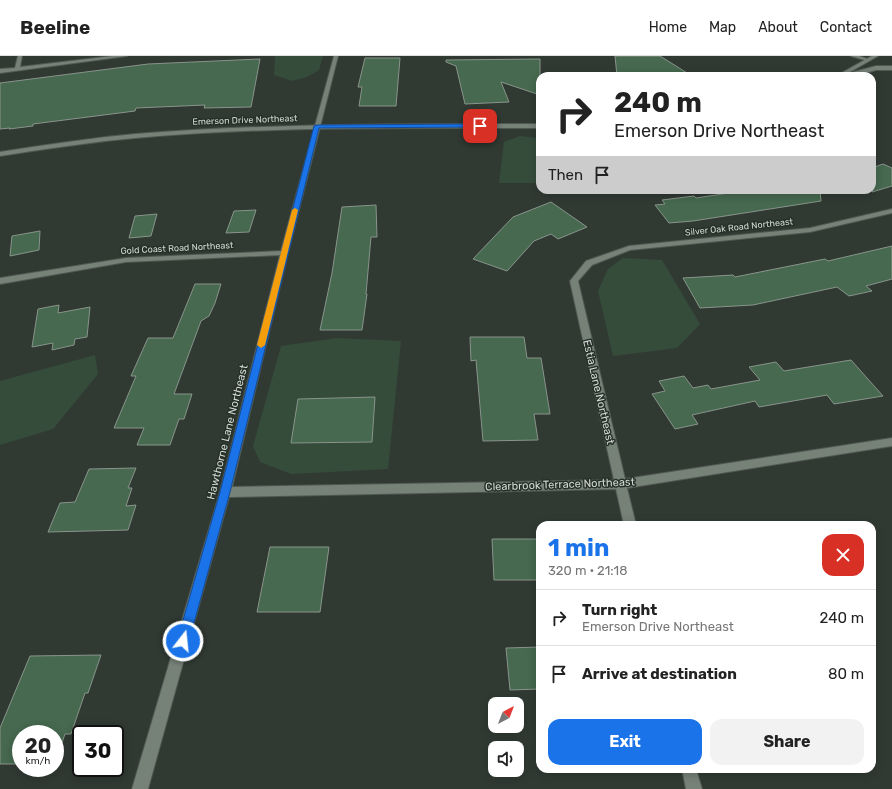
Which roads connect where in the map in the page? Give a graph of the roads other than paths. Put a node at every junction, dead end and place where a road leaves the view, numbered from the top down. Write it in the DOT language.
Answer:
graph roads {
  1 [pos="20,56"];
  2 [pos="125,56"];
  3 [pos="336,56"];
  4 [pos="853,56"];
  5 [pos="876,56"];
  6 [pos="868,60"];
  7 [pos="17,68"];
  8 [pos="892,68"];
  9 [pos="0,71"];
  10 [pos="847,72"];
  11 [pos="863,72"];
  12 [pos="317,126"];
  13 [pos="536,126"];
  14 [pos="0,154"];
  15 [pos="892,212"];
  16 [pos="284,253"];
  17 [pos="589,263"];
  18 [pos="0,281"];
  19 [pos="892,442"];
  20 [pos="620,484"];
  21 [pos="225,492"];
  22 [pos="629,521"];
  23 [pos="691,773"];
  24 [pos="140,789"];
  25 [pos="694,789"];
  1 -- 7 [label="street"];
  2 -- 7 [label="street"];
  3 -- 12 [label="street, Hawthorne Lane Northeast"];
  4 -- 6 [label="street"];
  5 -- 6 [label="street"];
  6 -- 10 [label="street"];
  7 -- 9 [label="street"];
  8 -- 11 [label="street"];
  12 -- 13 [label="street, Emerson Drive Northeast"];
  12 -- 14 [label="street, Emerson Drive Northeast"];
  12 -- 16 [label="street, Hawthorne Lane Northeast"];
  15 -- 17 [label="street, Silver Oak Road Northeast"];
  16 -- 18 [label="street, Gold Coast Road Northeast"];
  16 -- 21 [label="street, Hawthorne Lane Northeast"];
  17 -- 20 [label="street, Estia Lane Northeast"];
  19 -- 20 [label="street, Clearbrook Terrace Northeast"];
  20 -- 21 [label="street, Clearbrook Terrace Northeast"];
  20 -- 22 [label="street, Estia Lane Northeast"];
  21 -- 24 [label="street, Hawthorne Lane Northeast"];
  23 -- 25 [label="street"];
}
